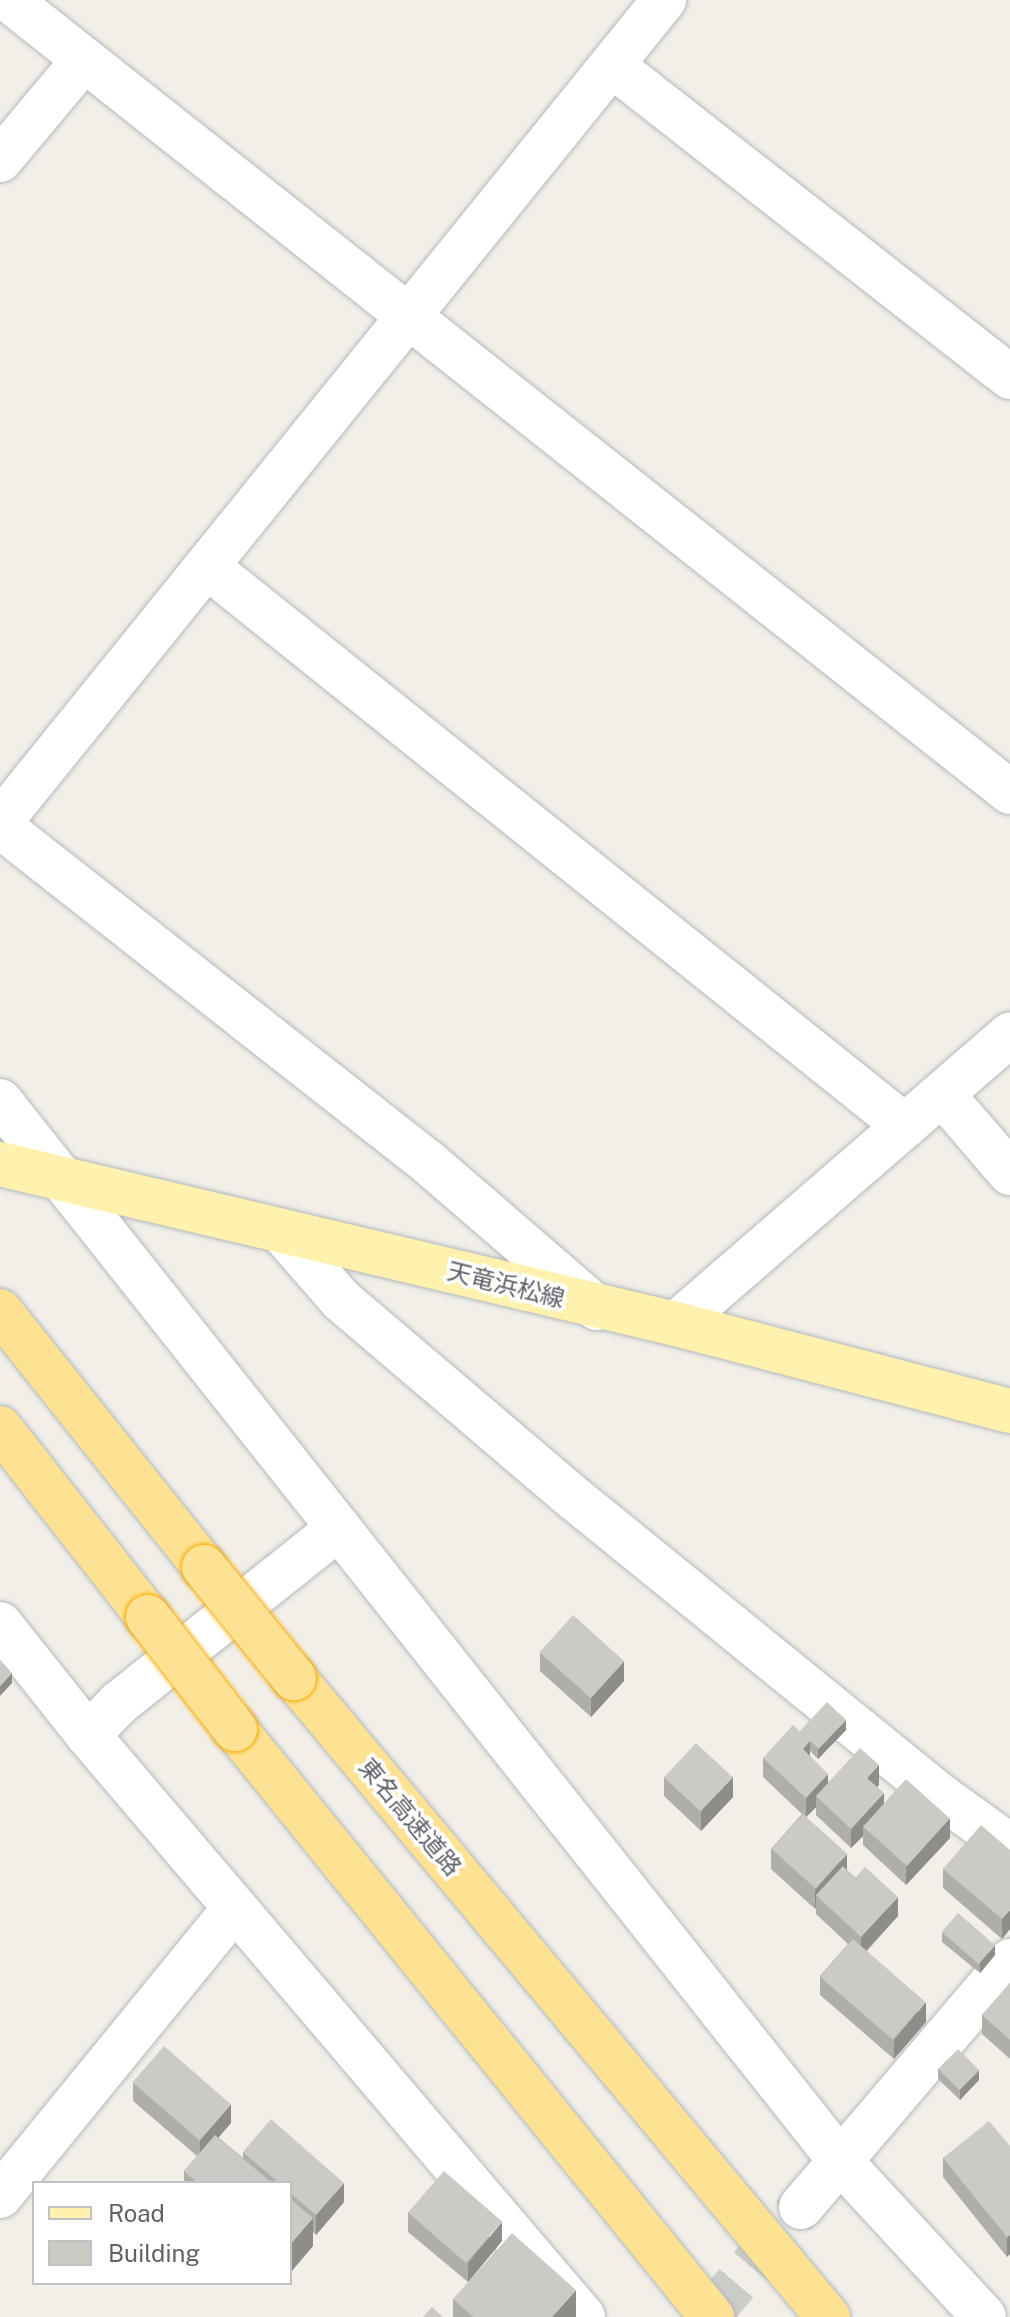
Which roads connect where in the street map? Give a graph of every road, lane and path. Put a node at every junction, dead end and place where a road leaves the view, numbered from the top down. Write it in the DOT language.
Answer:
graph roads {
  1 [pos="9,0"];
  2 [pos="664,0"];
  3 [pos="82,62"];
  4 [pos="614,67"];
  5 [pos="0,160"];
  6 [pos="409,319"];
  7 [pos="1010,377"];
  8 [pos="209,568"];
  9 [pos="1010,792"];
  10 [pos="0,824"];
  11 [pos="1010,1035"];
  12 [pos="943,1095"];
  13 [pos="0,1101"];
  14 [pos="905,1126"];
  15 [pos="0,1164"];
  16 [pos="1010,1173"];
  17 [pos="63,1179"];
  18 [pos="281,1231"];
  19 [pos="597,1308"];
  20 [pos="0,1311"];
  21 [pos="676,1324"];
  22 [pos="1010,1411"];
  23 [pos="0,1428"];
  24 [pos="339,1528"];
  25 [pos="0,1624"];
  26 [pos="88,1735"];
  27 [pos="1010,1846"];
  28 [pos="235,1908"];
  29 [pos="1010,1961"];
  30 [pos="842,2163"];
  31 [pos="0,2196"];
  32 [pos="801,2207"];
  33 [pos="583,2317"];
  34 [pos="712,2317"];
  35 [pos="828,2317"];
  36 [pos="984,2317"];
  1 -- 3 [label="street"];
  2 -- 4 [label="street"];
  3 -- 5 [label="street"];
  3 -- 6 [label="street"];
  4 -- 6 [label="street"];
  4 -- 7 [label="street"];
  6 -- 8 [label="street"];
  6 -- 9 [label="street"];
  8 -- 10 [label="street"];
  8 -- 14 [label="street"];
  10 -- 19 [label="street"];
  11 -- 12 [label="street"];
  12 -- 14 [label="street"];
  12 -- 16 [label="street"];
  13 -- 17 [label="street"];
  14 -- 21 [label="street"];
  15 -- 17 [label="main road, 天竜浜松線"];
  17 -- 18 [label="main road, 天竜浜松線"];
  17 -- 24 [label="street"];
  18 -- 19 [label="main road, 天竜浜松線"];
  18 -- 27 [label="street"];
  19 -- 21 [label="main road, 天竜浜松線"];
  20 -- 35 [label="highway, 東名高速道路, bridge"];
  21 -- 22 [label="main road, 天竜浜松線"];
  23 -- 34 [label="highway, bridge"];
  24 -- 26 [label="street"];
  24 -- 30 [label="street"];
  25 -- 26 [label="street"];
  26 -- 28 [label="street"];
  28 -- 31 [label="street"];
  28 -- 33 [label="street"];
  29 -- 30 [label="street"];
  30 -- 32 [label="street"];
  30 -- 36 [label="street"];
}
